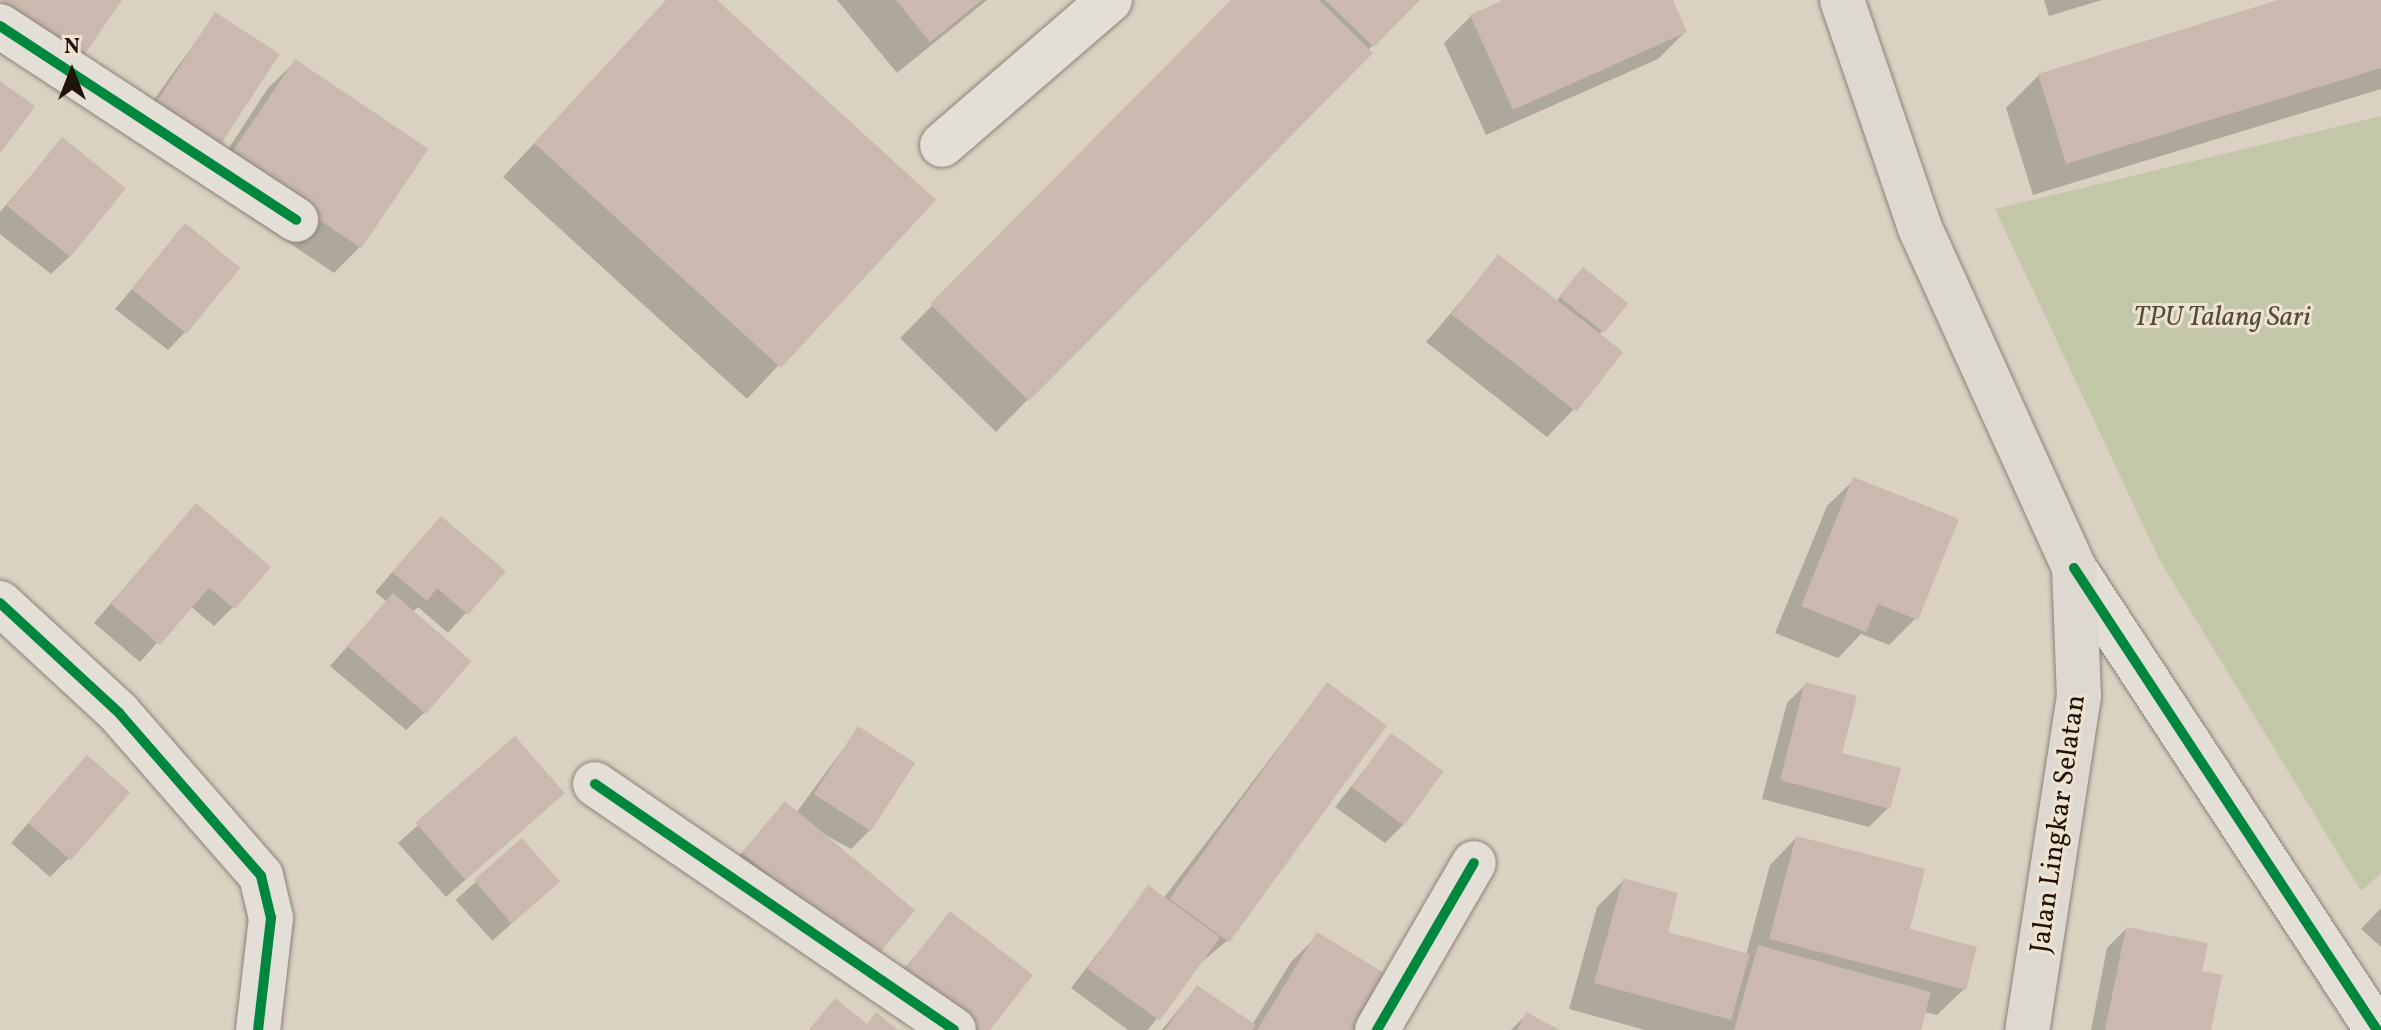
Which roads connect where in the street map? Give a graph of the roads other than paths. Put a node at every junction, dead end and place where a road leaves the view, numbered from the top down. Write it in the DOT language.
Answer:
graph roads {
  1 [pos="1110,0"];
  2 [pos="1843,0"];
  3 [pos="0,26"];
  4 [pos="942,145"];
  5 [pos="296,220"];
  6 [pos="2074,568"];
  7 [pos="0,603"];
  8 [pos="595,784"];
  9 [pos="1474,863"];
  10 [pos="258,1030"];
  11 [pos="954,1030"];
  12 [pos="1377,1030"];
  13 [pos="2027,1030"];
  14 [pos="2377,1030"];
  1 -- 4 [label="street"];
  2 -- 6 [label="highway"];
  3 -- 5 [label="street"];
  6 -- 13 [label="highway, Jalan Lingkar Selatan"];
  6 -- 14 [label="street"];
  7 -- 10 [label="street"];
  8 -- 11 [label="street"];
  9 -- 12 [label="street"];
}
